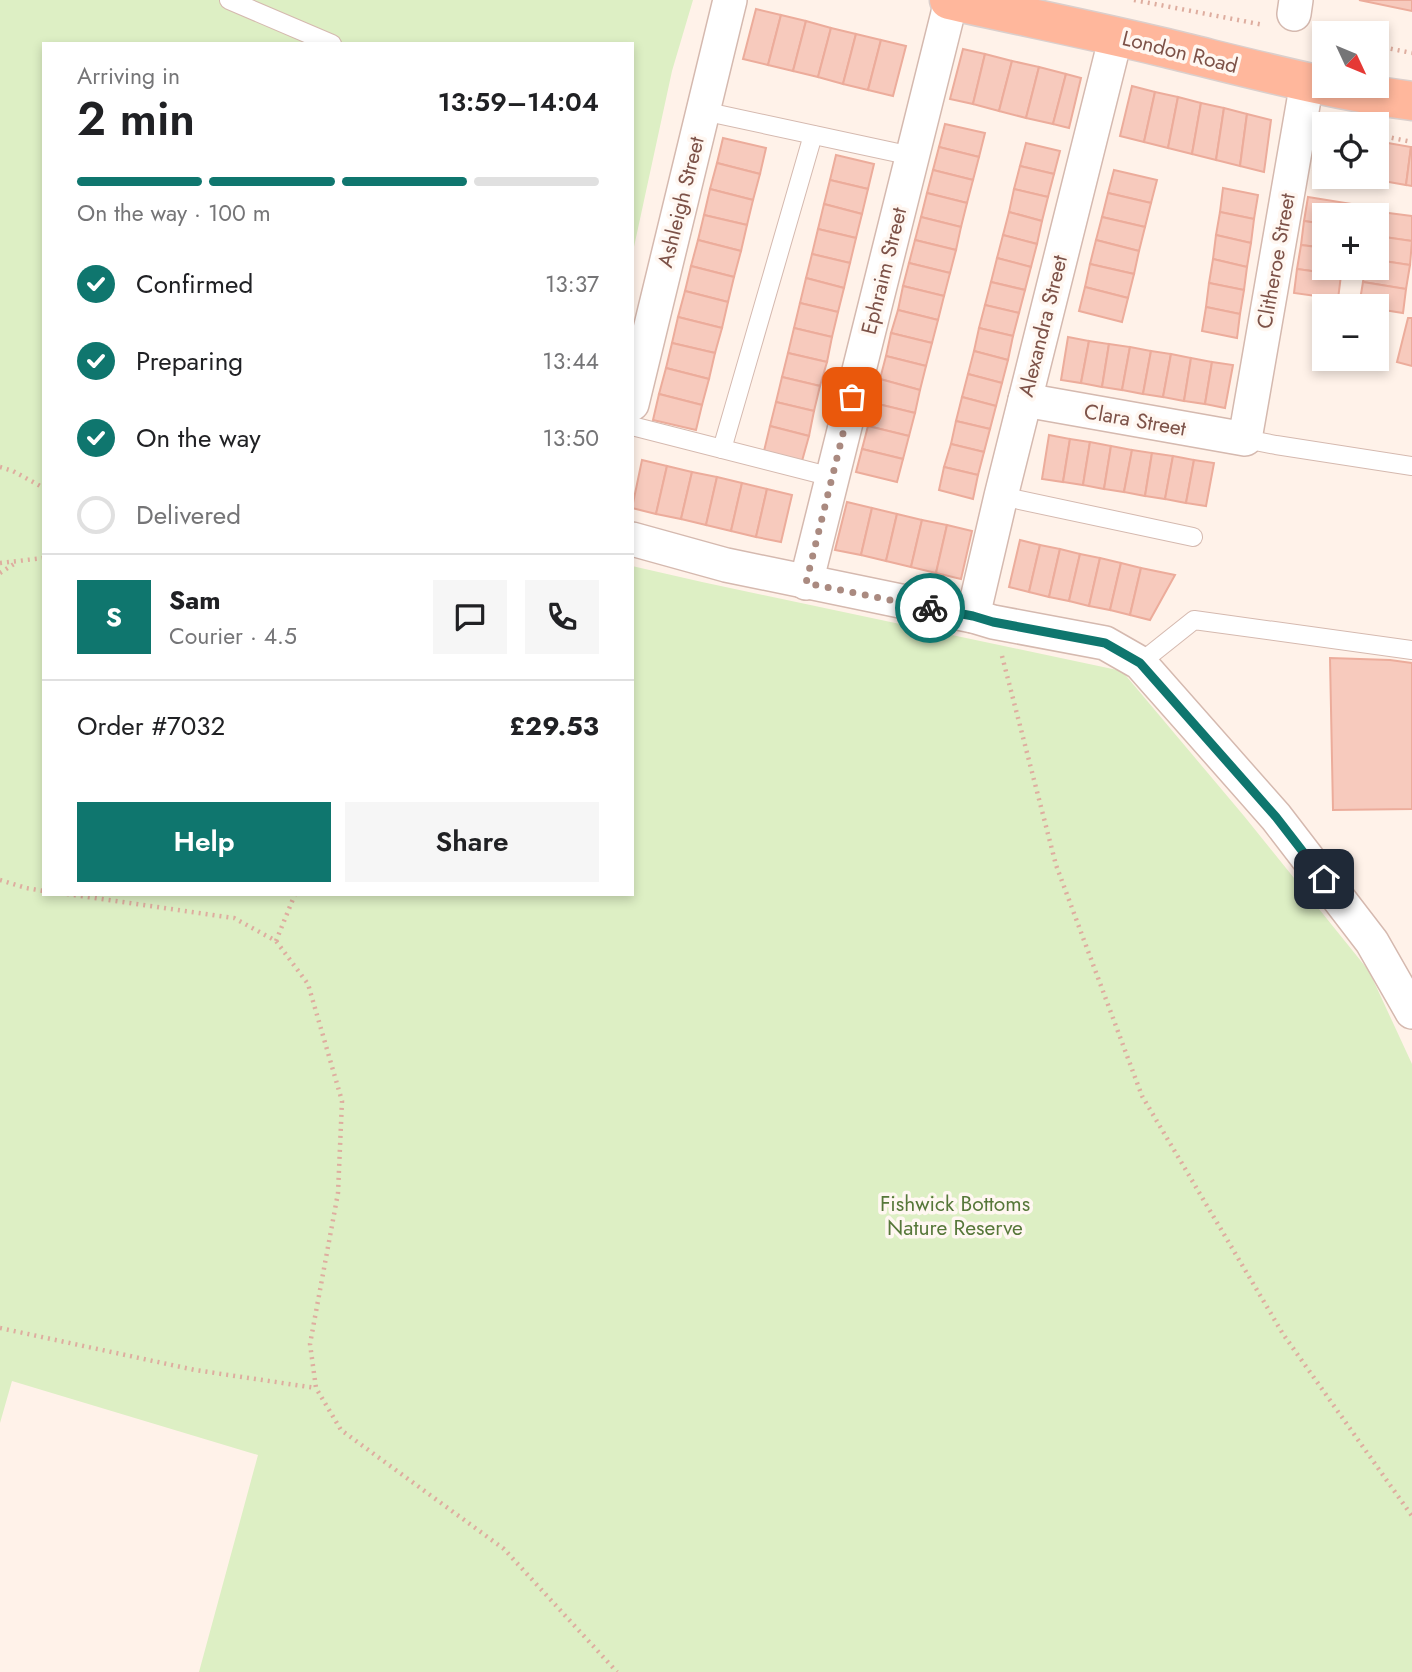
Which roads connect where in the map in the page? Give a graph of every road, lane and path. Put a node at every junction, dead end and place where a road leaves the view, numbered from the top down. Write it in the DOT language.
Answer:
graph roads {
  1 [pos="229,0"];
  2 [pos="730,0"];
  3 [pos="950,0"];
  4 [pos="1134,0"];
  5 [pos="1286,13"];
  6 [pos="1116,36"];
  7 [pos="326,42"];
  8 [pos="1390,49"];
  9 [pos="1412,53"];
  10 [pos="1307,82"];
  11 [pos="1412,101"];
  12 [pos="703,111"];
  13 [pos="813,135"];
  14 [pos="1389,137"];
  15 [pos="1412,142"];
  16 [pos="912,156"];
  17 [pos="634,396"];
  18 [pos="1025,400"];
  19 [pos="634,427"];
  20 [pos="1245,439"];
  21 [pos="722,449"];
  22 [pos="1412,466"];
  23 [pos="0,467"];
  24 [pos="832,477"];
  25 [pos="42,487"];
  26 [pos="1001,496"];
  27 [pos="1193,537"];
  28 [pos="634,540"];
  29 [pos="42,558"];
  30 [pos="0,564"];
  31 [pos="0,573"];
  32 [pos="806,583"];
  33 [pos="983,619"];
  34 [pos="1412,650"];
  35 [pos="1140,663"];
  36 [pos="0,880"];
  37 [pos="42,891"];
  38 [pos="81,896"];
  39 [pos="294,896"];
  40 [pos="275,941"];
  41 [pos="1412,1012"];
  42 [pos="0,1328"];
  43 [pos="316,1388"];
  44 [pos="1412,1516"];
  45 [pos="617,1672"];
  1 -- 7 [label="lane"];
  2 -- 12 [label="street, Ashleigh Street"];
  3 -- 6 [label="highway, London Road"];
  3 -- 16 [label="street, Ephraim Street"];
  4 -- 5 [label="path"];
  6 -- 10 [label="highway, London Road"];
  6 -- 18 [label="street, Alexandra Street"];
  8 -- 9 [label="path"];
  10 -- 11 [label="highway, London Road"];
  10 -- 20 [label="street, Clitheroe Street"];
  12 -- 13 [label="lane"];
  12 -- 17 [label="street, Ashleigh Street"];
  13 -- 16 [label="lane"];
  13 -- 21 [label="lane"];
  14 -- 15 [label="path"];
  16 -- 24 [label="street, Ephraim Street"];
  18 -- 20 [label="street, Clara Street"];
  18 -- 26 [label="street, Alexandra Street"];
  19 -- 21 [label="lane"];
  20 -- 22 [label="lane"];
  21 -- 24 [label="lane"];
  23 -- 25 [label="path"];
  24 -- 32 [label="street, Ephraim Street"];
  26 -- 27 [label="lane"];
  26 -- 33 [label="street, Alexandra Street"];
  28 -- 32 [label="street"];
  29 -- 30 [label="path"];
  30 -- 31 [label="path"];
  32 -- 33 [label="street"];
  33 -- 35 [label="street"];
  33 -- 44 [label="path"];
  34 -- 35 [label="lane"];
  35 -- 41 [label="street"];
  36 -- 37 [label="path"];
  38 -- 40 [label="path"];
  39 -- 40 [label="path"];
  40 -- 43 [label="path"];
  42 -- 43 [label="path"];
  43 -- 45 [label="path"];
}
